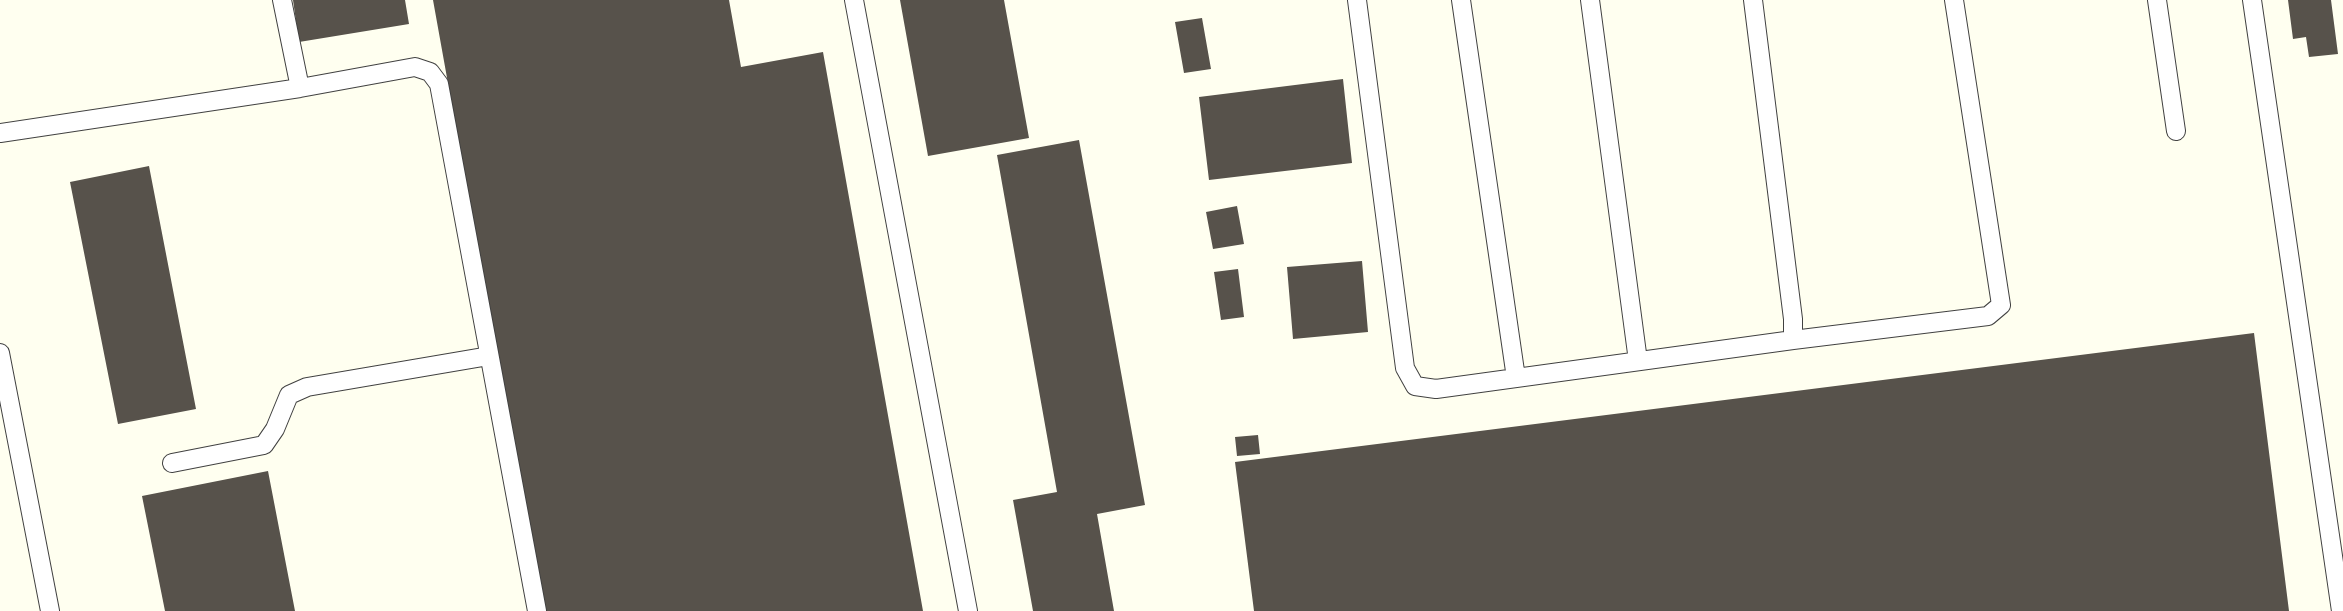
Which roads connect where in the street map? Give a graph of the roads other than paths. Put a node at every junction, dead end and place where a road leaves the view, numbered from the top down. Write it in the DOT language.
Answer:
graph roads {
  1 [pos="282,0"];
  2 [pos="854,0"];
  3 [pos="1357,0"];
  4 [pos="1461,0"];
  5 [pos="1590,0"];
  6 [pos="1753,0"];
  7 [pos="1954,0"];
  8 [pos="2157,0"];
  9 [pos="2252,0"];
  10 [pos="300,88"];
  11 [pos="2176,131"];
  12 [pos="0,133"];
  13 [pos="1793,340"];
  14 [pos="0,352"];
  15 [pos="489,356"];
  16 [pos="1638,362"];
  17 [pos="1516,378"];
  18 [pos="172,463"];
  19 [pos="50,611"];
  20 [pos="537,611"];
  21 [pos="968,611"];
  22 [pos="2341,611"];
  1 -- 10 [label="lane"];
  2 -- 21 [label="lane"];
  3 -- 17 [label="lane"];
  4 -- 17 [label="lane"];
  5 -- 16 [label="lane"];
  6 -- 13 [label="lane"];
  7 -- 13 [label="lane"];
  8 -- 11 [label="lane"];
  9 -- 22 [label="lane"];
  10 -- 12 [label="lane"];
  10 -- 15 [label="lane"];
  13 -- 16 [label="lane"];
  14 -- 19 [label="lane"];
  15 -- 18 [label="lane"];
  15 -- 20 [label="lane"];
  16 -- 17 [label="lane"];
}
